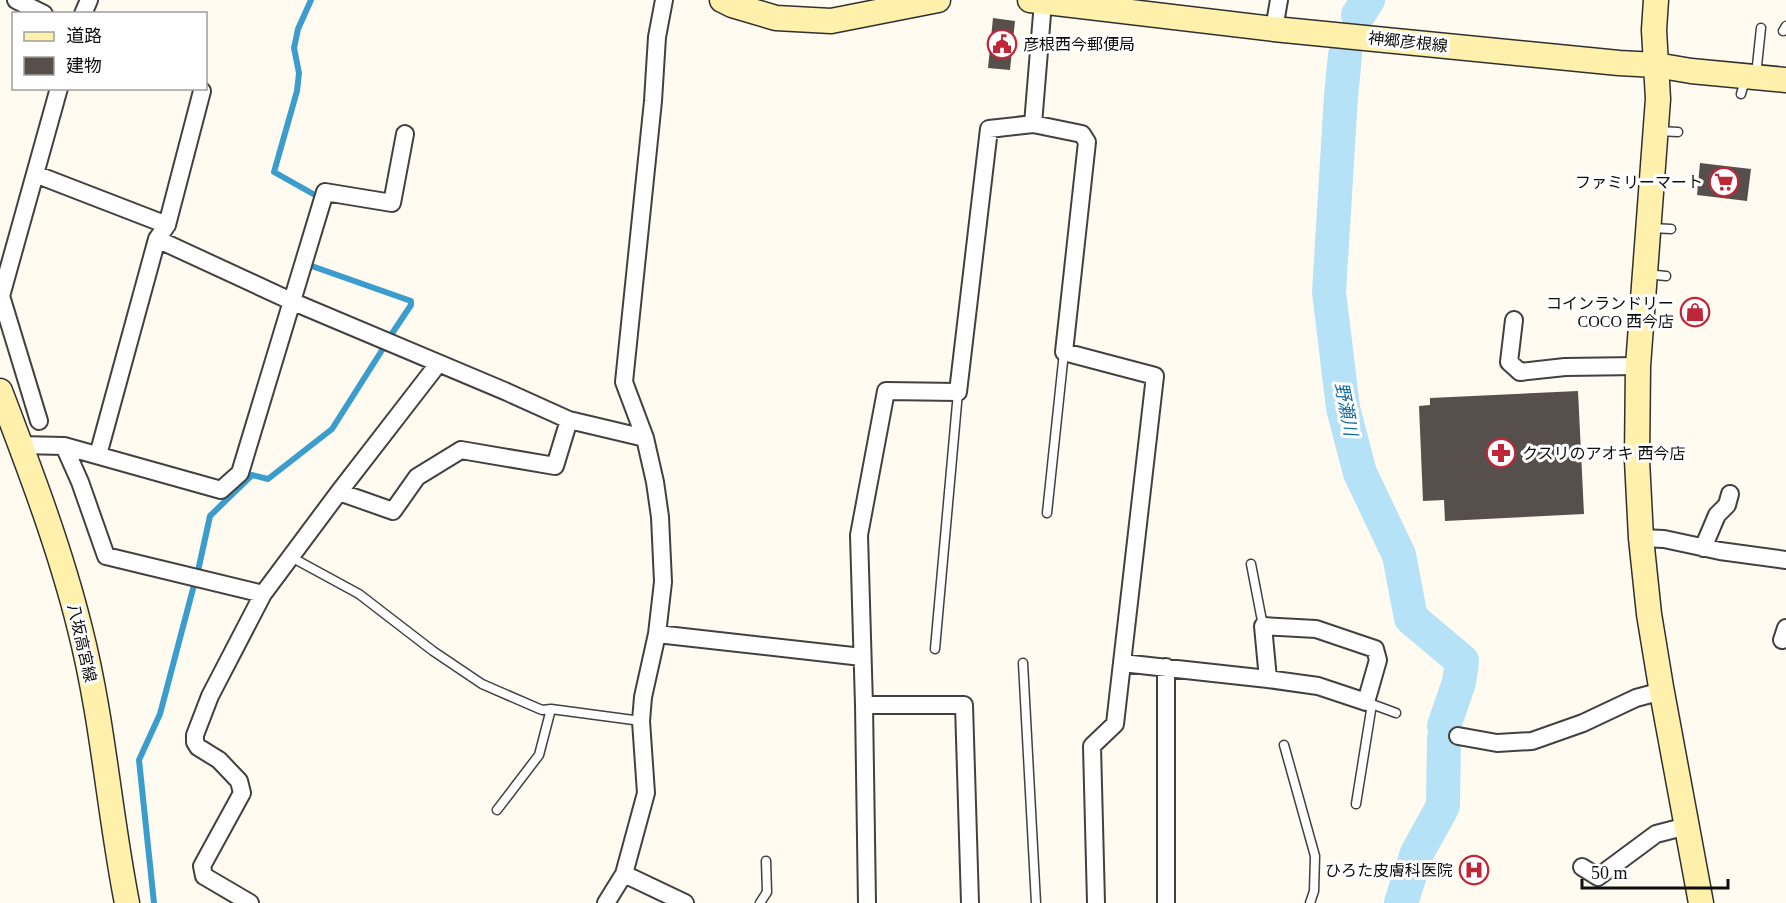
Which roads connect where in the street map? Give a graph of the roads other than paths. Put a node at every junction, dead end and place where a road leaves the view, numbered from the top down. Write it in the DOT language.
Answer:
graph roads {
  1 [pos="16,0"];
  2 [pos="664,0"];
  3 [pos="722,0"];
  4 [pos="938,0"];
  5 [pos="1279,0"];
  6 [pos="1656,0"];
  7 [pos="1036,1"];
  8 [pos="41,12"];
  9 [pos="1761,28"];
  10 [pos="1274,29"];
  11 [pos="1656,65"];
  12 [pos="1786,80"];
  13 [pos="1748,83"];
  14 [pos="58,90"];
  15 [pos="202,91"];
  16 [pos="1033,124"];
  17 [pos="405,134"];
  18 [pos="35,174"];
  19 [pos="167,225"];
  20 [pos="1647,228"];
  21 [pos="1671,229"];
  22 [pos="157,239"];
  23 [pos="291,301"];
  24 [pos="1514,320"];
  25 [pos="1064,352"];
  26 [pos="438,364"];
  27 [pos="1638,366"];
  28 [pos="0,392"];
  29 [pos="958,392"];
  30 [pos="569,420"];
  31 [pos="39,421"];
  32 [pos="645,438"];
  33 [pos="20,445"];
  34 [pos="64,446"];
  35 [pos="98,455"];
  36 [pos="339,492"];
  37 [pos="1730,494"];
  38 [pos="1047,513"];
  39 [pos="1641,538"];
  40 [pos="1703,548"];
  41 [pos="291,557"];
  42 [pos="1786,560"];
  43 [pos="1251,564"];
  44 [pos="263,594"];
  45 [pos="1263,626"];
  46 [pos="657,634"];
  47 [pos="935,649"];
  48 [pos="862,657"];
  49 [pos="1023,663"];
  50 [pos="1122,663"];
  51 [pos="1166,667"];
  52 [pos="1268,679"];
  53 [pos="1662,691"];
  54 [pos="1369,703"];
  55 [pos="864,705"];
  56 [pos="551,710"];
  57 [pos="1396,712"];
  58 [pos="641,721"];
  59 [pos="1458,736"];
  60 [pos="1284,745"];
  61 [pos="1356,804"];
  62 [pos="497,810"];
  63 [pos="1687,826"];
  64 [pos="766,861"];
  65 [pos="1582,867"];
  66 [pos="624,874"];
  67 [pos="127,903"];
  68 [pos="250,903"];
  69 [pos="606,903"];
  70 [pos="686,903"];
  71 [pos="760,903"];
  72 [pos="867,903"];
  73 [pos="970,903"];
  74 [pos="1036,903"];
  75 [pos="1096,903"];
  76 [pos="1166,903"];
  77 [pos="1310,903"];
  78 [pos="1701,903"];
  1 -- 8 [label="street"];
  2 -- 32 [label="street"];
  3 -- 4 [label="main road"];
  5 -- 10 [label="street"];
  6 -- 11 [label="main road"];
  7 -- 10 [label="main road, 神郷彦根線"];
  7 -- 16 [label="street"];
  9 -- 13 [label="lane"];
  10 -- 11 [label="main road, 神郷彦根線"];
  11 -- 13 [label="main road, 神郷彦根線"];
  11 -- 20 [label="main road"];
  12 -- 13 [label="main road, 神郷彦根線"];
  14 -- 18 [label="street"];
  15 -- 19 [label="street"];
  16 -- 25 [label="street"];
  16 -- 29 [label="street"];
  17 -- 23 [label="street"];
  18 -- 19 [label="street"];
  18 -- 31 [label="street"];
  19 -- 22 [label="street"];
  20 -- 21 [label="lane"];
  20 -- 27 [label="main road"];
  22 -- 23 [label="street"];
  22 -- 35 [label="street"];
  23 -- 26 [label="street"];
  23 -- 35 [label="street"];
  24 -- 27 [label="street"];
  25 -- 38 [label="lane"];
  25 -- 50 [label="street"];
  26 -- 30 [label="street"];
  26 -- 36 [label="street"];
  27 -- 39 [label="main road"];
  28 -- 33 [label="main road, 八坂高宮線"];
  29 -- 47 [label="lane"];
  29 -- 48 [label="street"];
  30 -- 32 [label="street"];
  30 -- 36 [label="street"];
  32 -- 46 [label="street"];
  33 -- 34 [label="street"];
  33 -- 67 [label="main road, 八坂高宮線"];
  34 -- 35 [label="street"];
  34 -- 44 [label="street"];
  36 -- 41 [label="street"];
  37 -- 40 [label="street"];
  39 -- 40 [label="street"];
  39 -- 53 [label="main road"];
  40 -- 42 [label="street"];
  41 -- 44 [label="street"];
  41 -- 56 [label="lane"];
  43 -- 45 [label="lane"];
  44 -- 68 [label="street"];
  45 -- 52 [label="street"];
  45 -- 54 [label="street"];
  46 -- 48 [label="street"];
  46 -- 58 [label="street"];
  48 -- 55 [label="street"];
  49 -- 74 [label="lane"];
  50 -- 51 [label="street"];
  50 -- 75 [label="street"];
  51 -- 52 [label="street"];
  51 -- 76 [label="street"];
  52 -- 54 [label="street"];
  53 -- 59 [label="street"];
  53 -- 63 [label="main road"];
  54 -- 57 [label="lane"];
  54 -- 61 [label="lane"];
  55 -- 72 [label="street"];
  55 -- 73 [label="street"];
  56 -- 58 [label="lane"];
  56 -- 62 [label="lane"];
  58 -- 66 [label="street"];
  60 -- 77 [label="lane"];
  63 -- 65 [label="street"];
  63 -- 78 [label="main road"];
  64 -- 71 [label="lane"];
  66 -- 69 [label="street"];
  66 -- 70 [label="street"];
}
